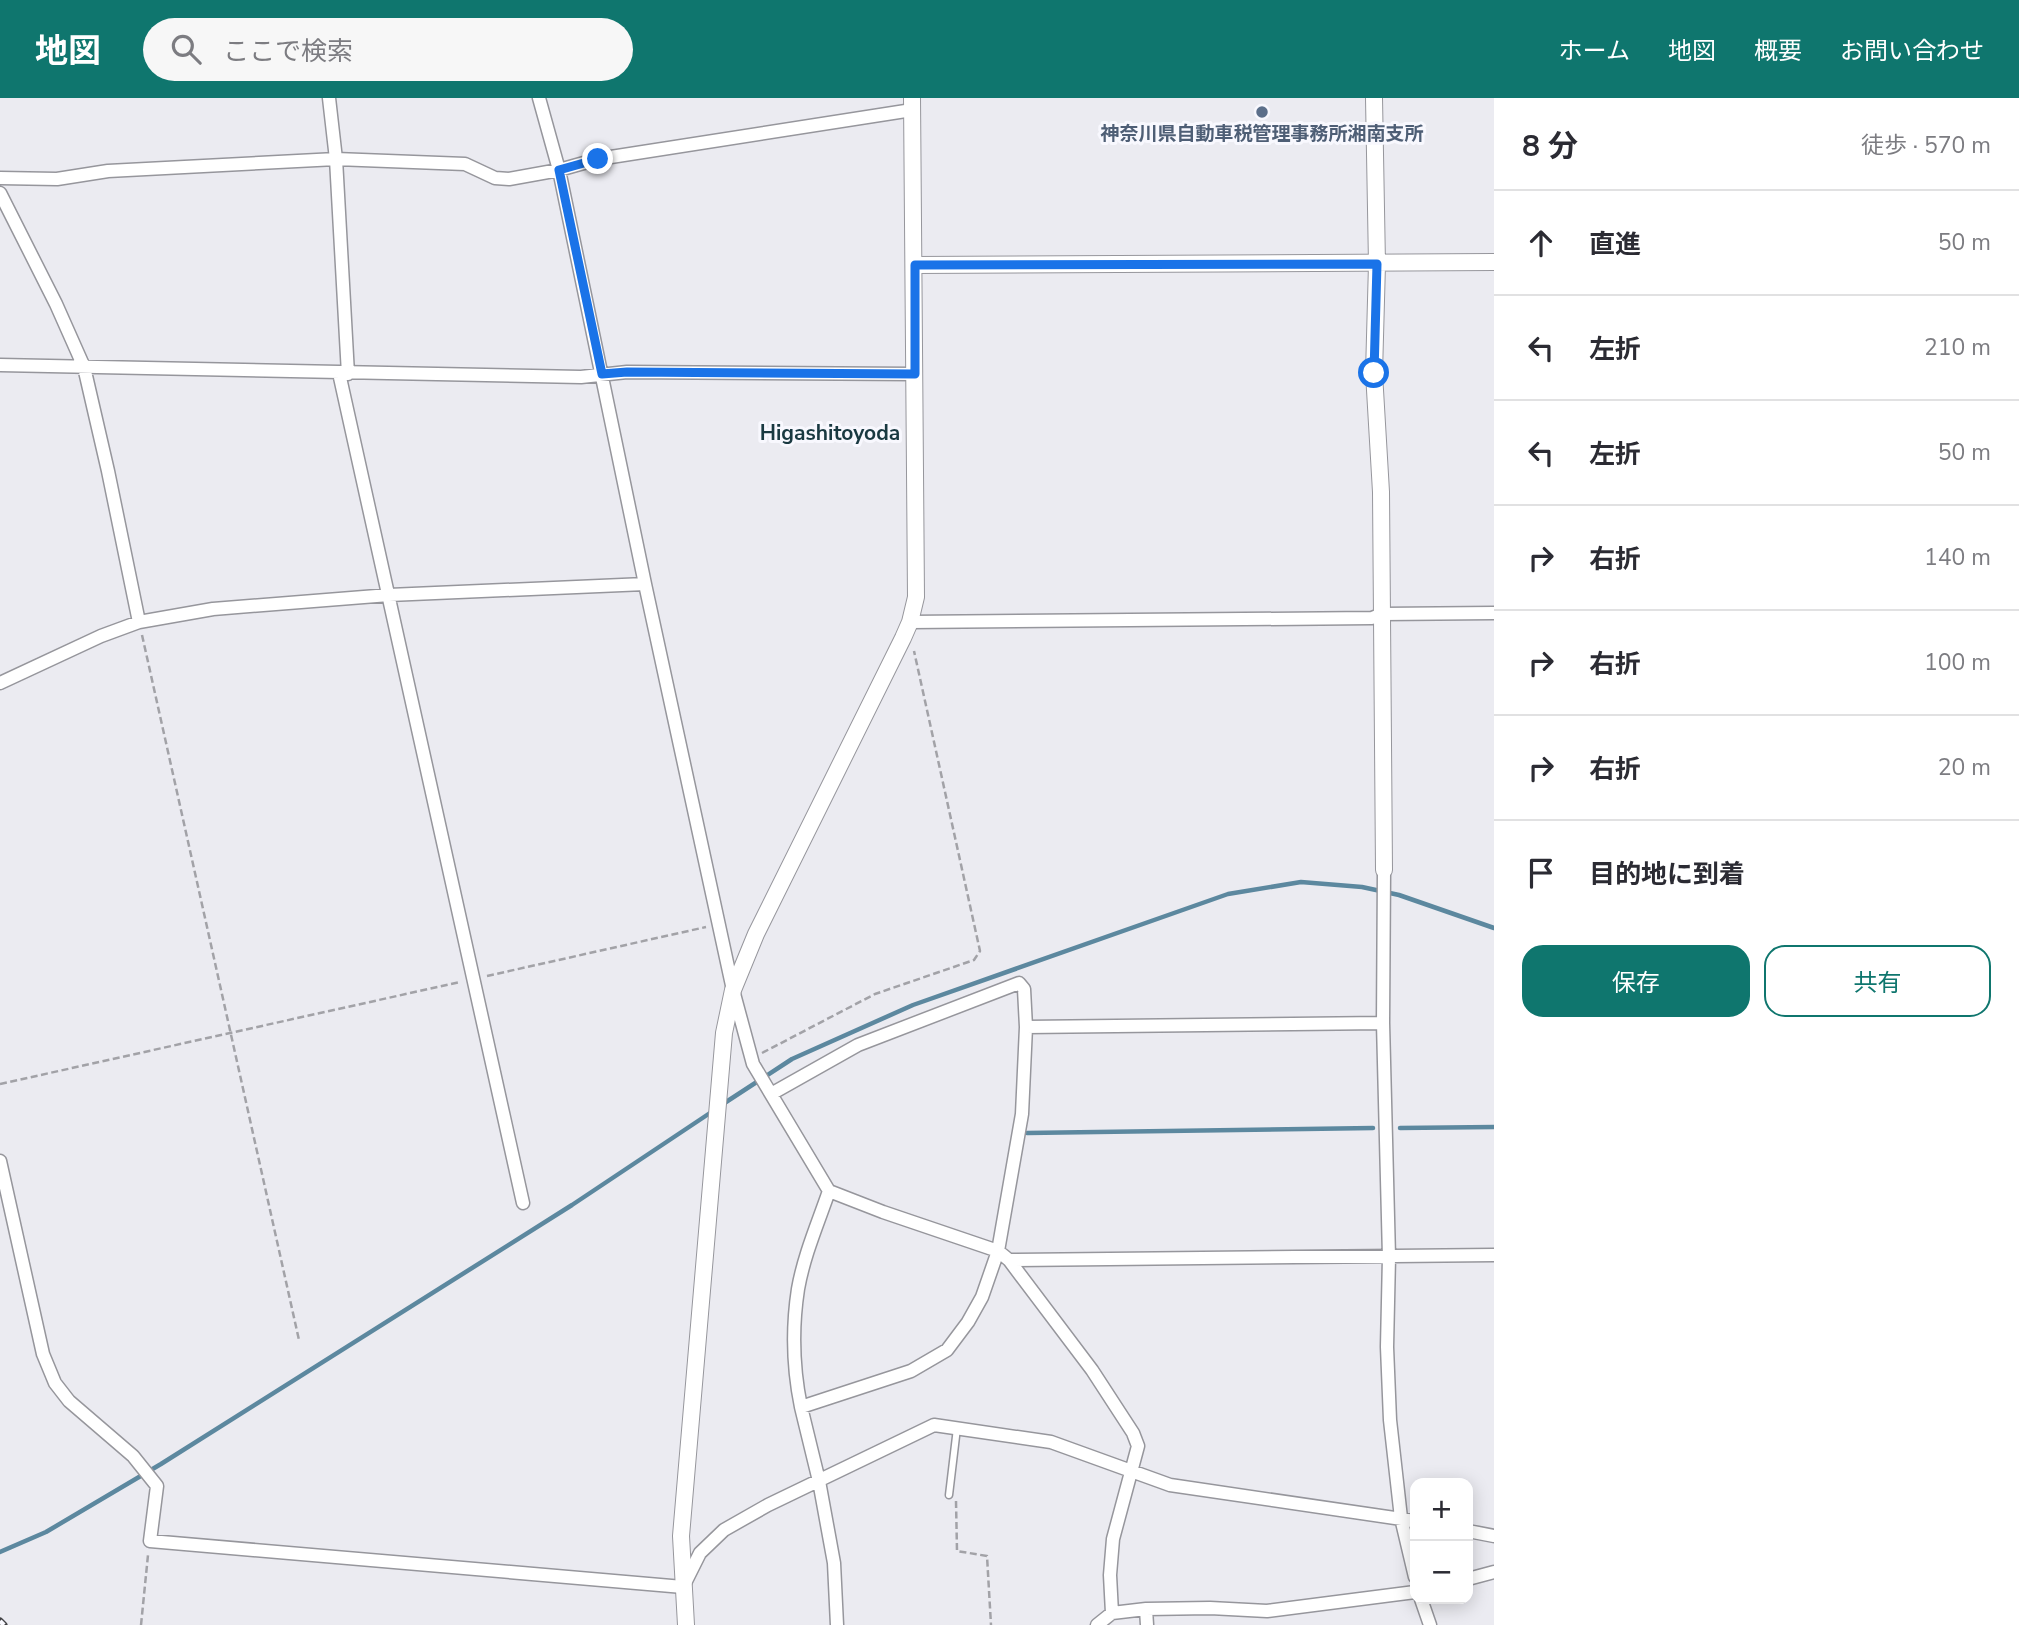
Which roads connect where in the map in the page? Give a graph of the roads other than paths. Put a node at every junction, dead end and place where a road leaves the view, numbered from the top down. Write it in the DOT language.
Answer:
graph roads {
  1 [pos="329,98"];
  2 [pos="539,98"];
  3 [pos="1374,98"];
  4 [pos="912,104"];
  5 [pos="336,159"];
  6 [pos="559,170"];
  7 [pos="0,178"];
  8 [pos="0,193"];
  9 [pos="1494,262"];
  10 [pos="1377,264"];
  11 [pos="915,265"];
  12 [pos="0,365"];
  13 [pos="83,367"];
  14 [pos="343,373"];
  15 [pos="602,374"];
  16 [pos="915,374"];
  17 [pos="645,584"];
  18 [pos="389,595"];
  19 [pos="1494,613"];
  20 [pos="1382,614"];
  21 [pos="139,622"];
  22 [pos="910,622"];
  23 [pos="0,683"];
  24 [pos="1384,870"];
  25 [pos="733,990"];
  26 [pos="1383,1023"];
  27 [pos="1026,1027"];
  28 [pos="771,1094"];
  29 [pos="0,1161"];
  30 [pos="829,1191"];
  31 [pos="523,1203"];
  32 [pos="998,1251"];
  33 [pos="1494,1255"];
  34 [pos="1389,1257"];
  35 [pos="1009,1261"];
  36 [pos="801,1407"];
  37 [pos="957,1429"];
  38 [pos="1132,1472"];
  39 [pos="819,1481"];
  40 [pos="949,1495"];
  41 [pos="1401,1518"];
  42 [pos="1410,1520"];
  43 [pos="1473,1532"];
  44 [pos="1494,1536"];
  45 [pos="1410,1556"];
  46 [pos="1494,1572"];
  47 [pos="1473,1578"];
  48 [pos="683,1587"];
  49 [pos="1410,1593"];
  50 [pos="1423,1604"];
  51 [pos="1146,1609"];
  52 [pos="1112,1613"];
  53 [pos="686,1625"];
  54 [pos="837,1625"];
  55 [pos="1097,1625"];
  56 [pos="1147,1625"];
  57 [pos="1430,1625"];
  1 -- 5 [label="street"];
  2 -- 6 [label="street"];
  3 -- 10 [label="street"];
  4 -- 6 [label="street"];
  4 -- 11 [label="street"];
  5 -- 6 [label="street"];
  5 -- 7 [label="street"];
  5 -- 14 [label="street"];
  6 -- 15 [label="street"];
  8 -- 13 [label="street"];
  9 -- 10 [label="street"];
  10 -- 11 [label="street"];
  10 -- 20 [label="street"];
  11 -- 16 [label="street"];
  12 -- 13 [label="street"];
  13 -- 14 [label="street"];
  13 -- 21 [label="street"];
  14 -- 15 [label="street"];
  14 -- 18 [label="street"];
  15 -- 16 [label="street"];
  15 -- 17 [label="street"];
  16 -- 22 [label="street"];
  17 -- 18 [label="street"];
  17 -- 25 [label="street"];
  18 -- 21 [label="street"];
  18 -- 31 [label="street"];
  19 -- 20 [label="street"];
  20 -- 22 [label="street"];
  20 -- 24 [label="street"];
  21 -- 23 [label="street"];
  22 -- 25 [label="street"];
  24 -- 26 [label="street"];
  25 -- 28 [label="street"];
  25 -- 48 [label="street"];
  26 -- 27 [label="street"];
  26 -- 34 [label="street"];
  27 -- 28 [label="street"];
  27 -- 32 [label="street"];
  28 -- 30 [label="street"];
  29 -- 48 [label="street"];
  30 -- 32 [label="street"];
  30 -- 36 [label="street"];
  32 -- 35 [label="street"];
  32 -- 36 [label="street"];
  33 -- 34 [label="street"];
  34 -- 35 [label="street"];
  34 -- 41 [label="street"];
  35 -- 38 [label="street"];
  36 -- 39 [label="street"];
  37 -- 38 [label="street"];
  37 -- 39 [label="street"];
  37 -- 40 [label="lane"];
  38 -- 41 [label="street"];
  38 -- 52 [label="street"];
  39 -- 48 [label="street"];
  39 -- 54 [label="street"];
  41 -- 42 [label="street"];
  41 -- 45 [label="street"];
  43 -- 44 [label="street"];
  46 -- 47 [label="street"];
  48 -- 53 [label="street"];
  49 -- 51 [label="street"];
  50 -- 57 [label="street"];
  51 -- 52 [label="street"];
  51 -- 56 [label="street"];
  52 -- 55 [label="street"];
}
